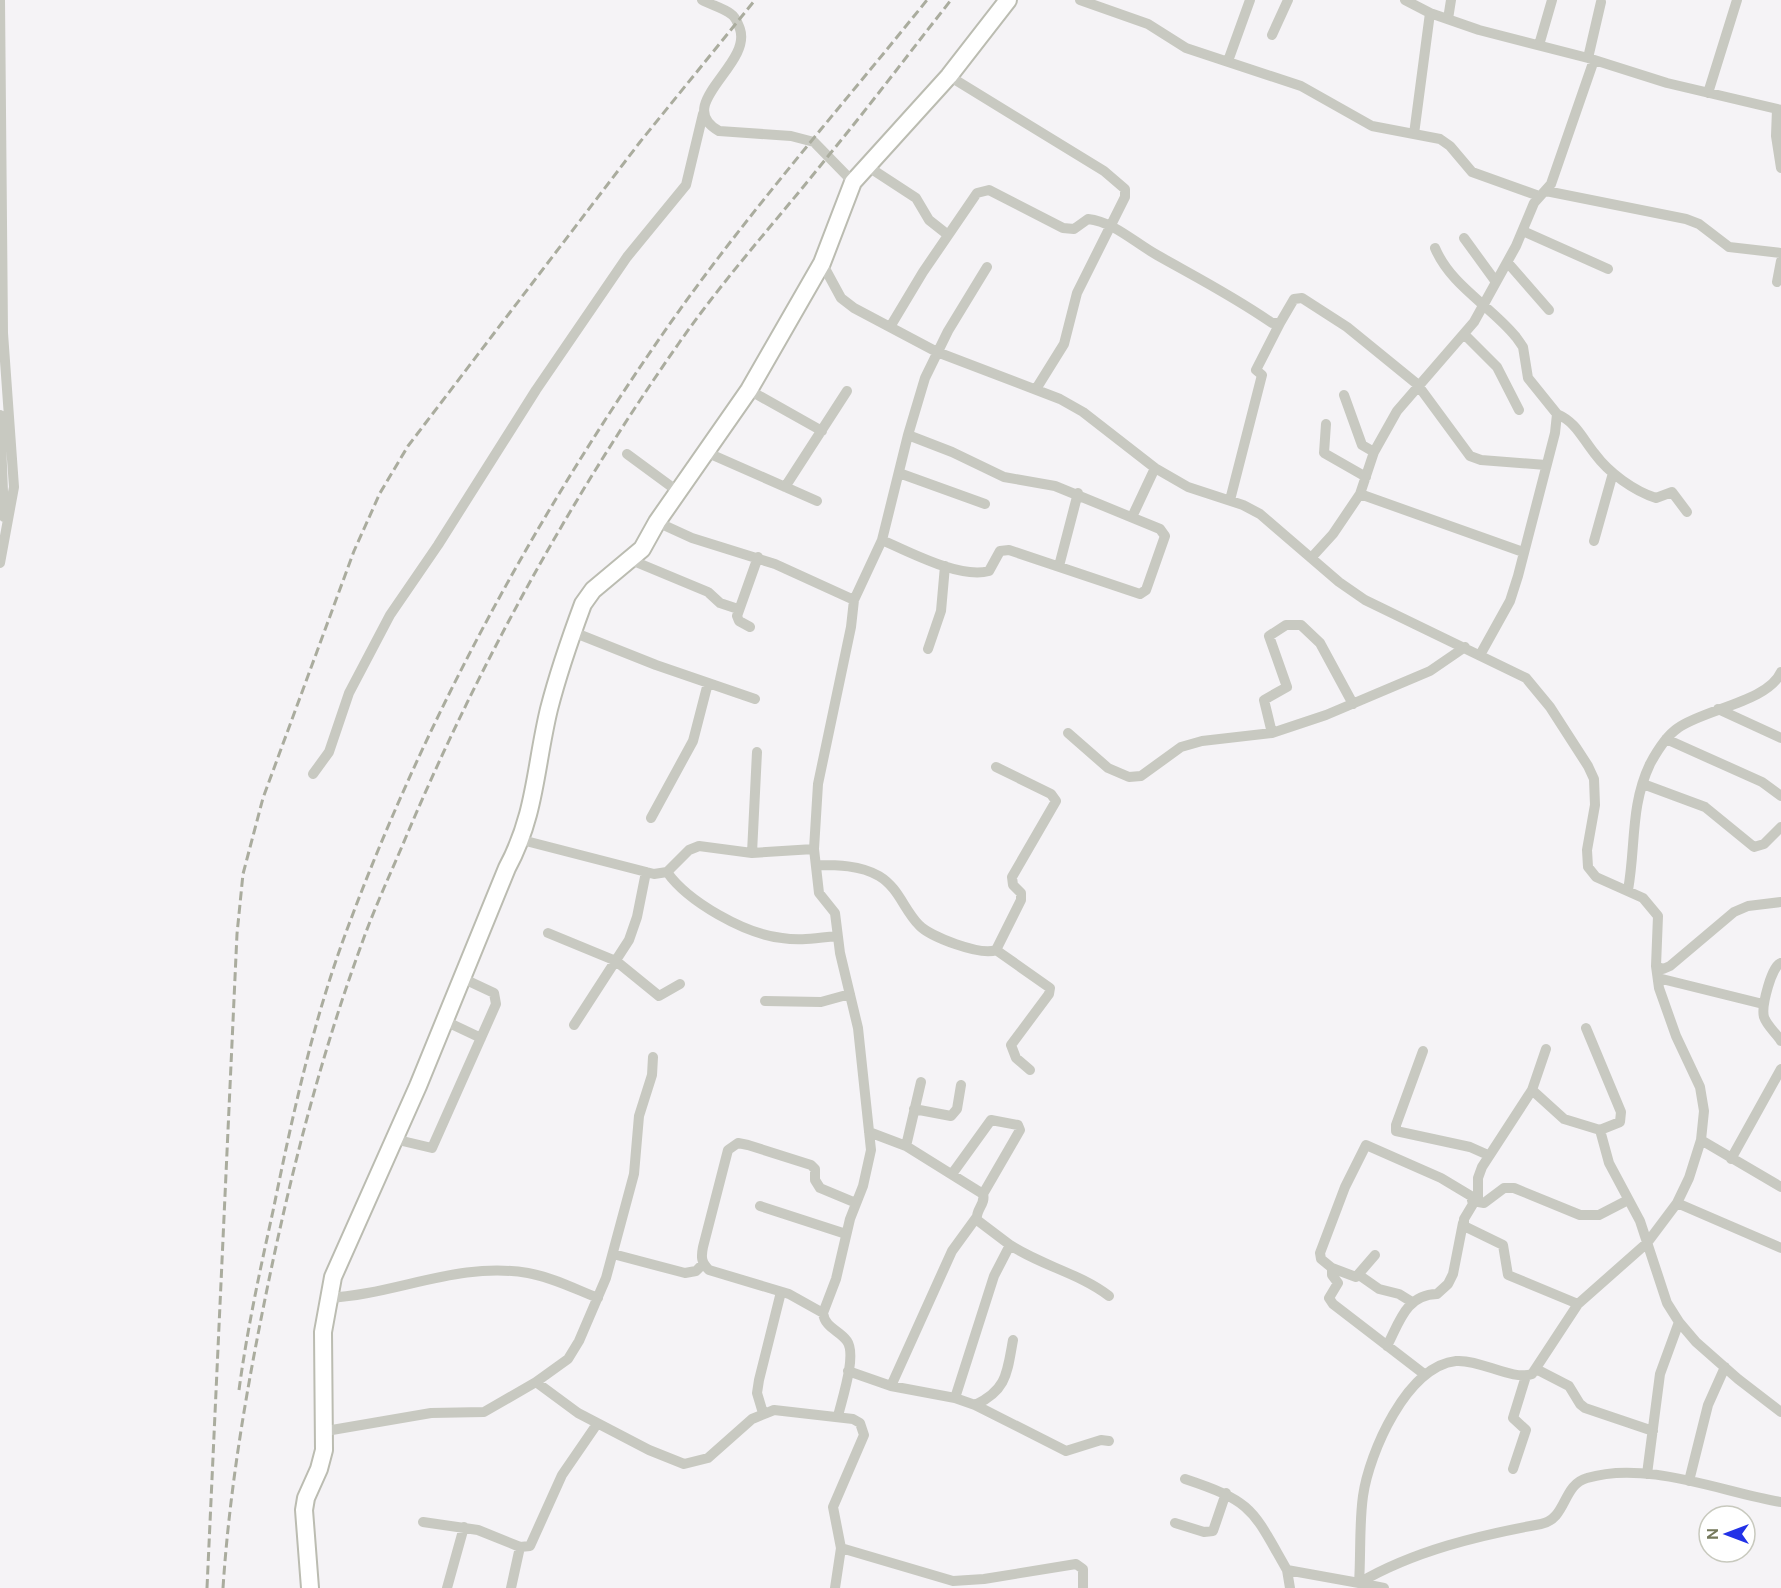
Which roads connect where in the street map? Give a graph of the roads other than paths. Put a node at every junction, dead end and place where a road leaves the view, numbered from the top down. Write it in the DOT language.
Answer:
graph roads {
  1 [pos="0,0"];
  2 [pos="702,0"];
  3 [pos="1008,0"];
  4 [pos="1080,0"];
  5 [pos="1250,0"];
  6 [pos="1287,0"];
  7 [pos="1405,0"];
  8 [pos="1451,0"];
  9 [pos="1552,0"];
  10 [pos="1737,0"];
  11 [pos="1601,2"];
  12 [pos="1430,13"];
  13 [pos="1448,19"];
  14 [pos="1272,35"];
  15 [pos="1539,45"];
  16 [pos="1591,59"];
  17 [pos="1228,61"];
  18 [pos="949,76"];
  19 [pos="1708,93"];
  20 [pos="1779,109"];
  21 [pos="703,114"];
  22 [pos="1414,134"];
  23 [pos="867,166"];
  24 [pos="1781,168"];
  25 [pos="854,182"];
  26 [pos="1543,194"];
  27 [pos="1110,226"];
  28 [pos="1522,231"];
  29 [pos="948,235"];
  30 [pos="1464,238"];
  31 [pos="1435,248"];
  32 [pos="1781,253"];
  33 [pos="1781,261"];
  34 [pos="822,263"];
  35 [pos="1508,263"];
  36 [pos="987,267"];
  37 [pos="1608,269"];
  38 [pos="1497,282"];
  39 [pos="1777,282"];
  40 [pos="1483,306"];
  41 [pos="1549,309"];
  42 [pos="1280,323"];
  43 [pos="890,327"];
  44 [pos="1465,335"];
  45 [pos="937,352"];
  46 [pos="1417,384"];
  47 [pos="1036,389"];
  48 [pos="749,390"];
  49 [pos="847,391"];
  50 [pos="1344,395"];
  51 [pos="1519,410"];
  52 [pos="1557,414"];
  53 [pos="0,415"];
  54 [pos="1326,424"];
  55 [pos="822,431"];
  56 [pos="908,435"];
  57 [pos="1374,452"];
  58 [pos="708,453"];
  59 [pos="627,454"];
  60 [pos="1546,465"];
  61 [pos="1155,468"];
  62 [pos="898,473"];
  63 [pos="1613,474"];
  64 [pos="1366,477"];
  65 [pos="785,487"];
  66 [pos="680,493"];
  67 [pos="1078,493"];
  68 [pos="1360,494"];
  69 [pos="1230,500"];
  70 [pos="817,501"];
  71 [pos="985,504"];
  72 [pos="1687,512"];
  73 [pos="1132,517"];
  74 [pos="657,522"];
  75 [pos="882,540"];
  76 [pos="1594,541"];
  77 [pos="3,550"];
  78 [pos="1523,552"];
  79 [pos="758,557"];
  80 [pos="1312,557"];
  81 [pos="631,560"];
  82 [pos="0,563"];
  83 [pos="945,566"];
  84 [pos="1059,566"];
  85 [pos="854,600"];
  86 [pos="738,609"];
  87 [pos="750,627"];
  88 [pos="573,632"];
  89 [pos="1465,647"];
  90 [pos="928,649"];
  91 [pos="1480,655"];
  92 [pos="1781,672"];
  93 [pos="708,683"];
  94 [pos="755,699"];
  95 [pos="1353,704"];
  96 [pos="1718,709"];
  97 [pos="1068,733"];
  98 [pos="1272,733"];
  99 [pos="1781,738"];
  100 [pos="1666,739"];
  101 [pos="757,752"];
  102 [pos="996,768"];
  103 [pos="313,774"];
  104 [pos="1644,784"];
  105 [pos="1781,796"];
  106 [pos="651,818"];
  107 [pos="1781,827"];
  108 [pos="522,840"];
  109 [pos="814,849"];
  110 [pos="752,853"];
  111 [pos="816,865"];
  112 [pos="646,872"];
  113 [pos="667,872"];
  114 [pos="1628,890"];
  115 [pos="1781,902"];
  116 [pos="548,933"];
  117 [pos="837,936"];
  118 [pos="996,950"];
  119 [pos="616,961"];
  120 [pos="1781,963"];
  121 [pos="1656,966"];
  122 [pos="462,978"];
  123 [pos="1658,978"];
  124 [pos="680,984"];
  125 [pos="849,994"];
  126 [pos="765,1001"];
  127 [pos="1763,1004"];
  128 [pos="444,1022"];
  129 [pos="574,1025"];
  130 [pos="1586,1028"];
  131 [pos="481,1038"];
  132 [pos="1781,1041"];
  133 [pos="1546,1049"];
  134 [pos="1423,1051"];
  135 [pos="653,1057"];
  136 [pos="1781,1069"];
  137 [pos="1030,1070"];
  138 [pos="921,1082"];
  139 [pos="961,1085"];
  140 [pos="1533,1090"];
  141 [pos="914,1109"];
  142 [pos="1600,1130"];
  143 [pos="869,1132"];
  144 [pos="394,1139"];
  145 [pos="1701,1140"];
  146 [pos="906,1146"];
  147 [pos="1488,1155"];
  148 [pos="1731,1159"];
  149 [pos="952,1174"];
  150 [pos="1781,1187"];
  151 [pos="983,1194"];
  152 [pos="1628,1200"];
  153 [pos="1476,1202"];
  154 [pos="856,1203"];
  155 [pos="1677,1203"];
  156 [pos="760,1206"];
  157 [pos="976,1218"];
  158 [pos="1463,1223"];
  159 [pos="846,1234"];
  160 [pos="1647,1243"];
  161 [pos="1010,1245"];
  162 [pos="1781,1248"];
  163 [pos="613,1254"];
  164 [pos="1375,1255"];
  165 [pos="703,1264"];
  166 [pos="1332,1268"];
  167 [pos="1359,1275"];
  168 [pos="782,1292"];
  169 [pos="1109,1296"];
  170 [pos="327,1298"];
  171 [pos="598,1298"];
  172 [pos="1412,1302"];
  173 [pos="1578,1304"];
  174 [pos="823,1313"];
  175 [pos="1679,1322"];
  176 [pos="1013,1340"];
  177 [pos="1387,1346"];
  178 [pos="1725,1367"];
  179 [pos="1536,1369"];
  180 [pos="848,1371"];
  181 [pos="1424,1374"];
  182 [pos="1526,1376"];
  183 [pos="536,1382"];
  184 [pos="891,1386"];
  185 [pos="955,1398"];
  186 [pos="975,1405"];
  187 [pos="1781,1412"];
  188 [pos="763,1413"];
  189 [pos="838,1416"];
  190 [pos="597,1424"];
  191 [pos="326,1431"];
  192 [pos="1653,1431"];
  193 [pos="1109,1441"];
  194 [pos="1513,1469"];
  195 [pos="1647,1474"];
  196 [pos="1185,1479"];
  197 [pos="1689,1481"];
  198 [pos="1226,1493"];
  199 [pos="1781,1502"];
  200 [pos="423,1521"];
  201 [pos="1175,1523"];
  202 [pos="464,1527"];
  203 [pos="520,1547"];
  204 [pos="841,1548"];
  205 [pos="1287,1570"];
  206 [pos="1359,1583"];
  207 [pos="310,1588"];
  208 [pos="447,1588"];
  209 [pos="512,1588"];
  210 [pos="835,1588"];
  211 [pos="1083,1588"];
  212 [pos="1290,1588"];
  213 [pos="1384,1588"];
  1 -- 77 [label="street"];
  2 -- 21 [label="street"];
  3 -- 18 [label="main road"];
  4 -- 17 [label="street"];
  5 -- 17 [label="street"];
  6 -- 14 [label="street"];
  7 -- 12 [label="street"];
  8 -- 13 [label="street"];
  9 -- 15 [label="street"];
  10 -- 19 [label="street"];
  11 -- 16 [label="street"];
  12 -- 13 [label="street"];
  12 -- 22 [label="street"];
  13 -- 15 [label="street"];
  15 -- 16 [label="street"];
  16 -- 19 [label="street"];
  16 -- 26 [label="street"];
  17 -- 22 [label="street"];
  18 -- 23 [label="main road"];
  18 -- 27 [label="street"];
  19 -- 20 [label="street"];
  20 -- 24 [label="street"];
  21 -- 25 [label="street"];
  21 -- 103 [label="street"];
  22 -- 26 [label="street"];
  23 -- 25 [label="main road"];
  23 -- 29 [label="street"];
  25 -- 34 [label="main road"];
  26 -- 28 [label="street"];
  26 -- 32 [label="street"];
  27 -- 29 [label="street"];
  27 -- 42 [label="street"];
  27 -- 47 [label="street"];
  28 -- 35 [label="street"];
  28 -- 37 [label="street"];
  29 -- 43 [label="street"];
  30 -- 38 [label="street"];
  31 -- 40 [label="street"];
  33 -- 39 [label="street"];
  34 -- 43 [label="street"];
  34 -- 48 [label="main road"];
  35 -- 38 [label="street"];
  35 -- 41 [label="street"];
  36 -- 45 [label="street"];
  38 -- 40 [label="street"];
  40 -- 44 [label="street"];
  40 -- 52 [label="street"];
  42 -- 46 [label="street"];
  42 -- 69 [label="street"];
  43 -- 45 [label="street"];
  44 -- 46 [label="street"];
  44 -- 51 [label="street"];
  45 -- 47 [label="street"];
  45 -- 56 [label="street"];
  46 -- 57 [label="street"];
  46 -- 60 [label="street"];
  47 -- 61 [label="street"];
  48 -- 55 [label="street"];
  48 -- 58 [label="main road"];
  49 -- 55 [label="street"];
  50 -- 57 [label="street"];
  52 -- 60 [label="street"];
  52 -- 63 [label="street"];
  53 -- 77 [label="street"];
  54 -- 64 [label="street"];
  55 -- 65 [label="street"];
  56 -- 62 [label="street"];
  56 -- 67 [label="street"];
  57 -- 64 [label="street"];
  58 -- 65 [label="street"];
  58 -- 66 [label="main road"];
  59 -- 66 [label="street"];
  60 -- 78 [label="street"];
  61 -- 69 [label="street"];
  61 -- 73 [label="street"];
  62 -- 71 [label="street"];
  62 -- 75 [label="street"];
  63 -- 72 [label="street"];
  63 -- 76 [label="street"];
  64 -- 68 [label="street"];
  65 -- 70 [label="street"];
  66 -- 74 [label="main road"];
  67 -- 73 [label="street"];
  67 -- 84 [label="street"];
  68 -- 78 [label="street"];
  68 -- 80 [label="street"];
  69 -- 80 [label="street"];
  73 -- 84 [label="street"];
  74 -- 79 [label="street"];
  74 -- 81 [label="main road"];
  75 -- 83 [label="street"];
  75 -- 85 [label="street"];
  77 -- 82 [label="street"];
  78 -- 91 [label="street"];
  79 -- 85 [label="street"];
  79 -- 86 [label="street"];
  80 -- 89 [label="street"];
  81 -- 86 [label="street"];
  81 -- 88 [label="main road"];
  83 -- 84 [label="street"];
  83 -- 90 [label="street"];
  85 -- 109 [label="street"];
  86 -- 87 [label="street"];
  88 -- 93 [label="street"];
  88 -- 108 [label="main road"];
  89 -- 91 [label="street"];
  89 -- 95 [label="street"];
  91 -- 114 [label="street"];
  92 -- 96 [label="street"];
  93 -- 94 [label="street"];
  93 -- 106 [label="street"];
  95 -- 98 [label="street"];
  95 -- 98 [label="street"];
  96 -- 99 [label="street"];
  96 -- 100 [label="street"];
  97 -- 98 [label="street"];
  100 -- 104 [label="street"];
  100 -- 105 [label="street"];
  101 -- 110 [label="street"];
  102 -- 118 [label="street"];
  104 -- 107 [label="street"];
  104 -- 114 [label="street"];
  108 -- 112 [label="street"];
  108 -- 122 [label="main road"];
  109 -- 110 [label="street"];
  109 -- 111 [label="street"];
  110 -- 113 [label="street"];
  111 -- 117 [label="street"];
  111 -- 118 [label="street"];
  112 -- 113 [label="street"];
  112 -- 119 [label="street"];
  113 -- 117 [label="street"];
  114 -- 121 [label="street"];
  115 -- 121 [label="street"];
  116 -- 119 [label="street"];
  117 -- 125 [label="street"];
  118 -- 137 [label="street"];
  119 -- 124 [label="street"];
  119 -- 129 [label="street"];
  120 -- 127 [label="street"];
  121 -- 123 [label="street"];
  122 -- 128 [label="main road"];
  122 -- 131 [label="street"];
  123 -- 127 [label="street"];
  123 -- 145 [label="street"];
  125 -- 126 [label="street"];
  125 -- 143 [label="street"];
  127 -- 132 [label="street"];
  128 -- 131 [label="street"];
  128 -- 144 [label="main road"];
  130 -- 142 [label="street"];
  131 -- 144 [label="street"];
  133 -- 140 [label="street"];
  134 -- 147 [label="street"];
  135 -- 163 [label="street"];
  136 -- 148 [label="street"];
  138 -- 141 [label="street"];
  139 -- 141 [label="street"];
  140 -- 142 [label="street"];
  140 -- 147 [label="street"];
  141 -- 146 [label="street"];
  142 -- 152 [label="street"];
  143 -- 146 [label="street"];
  143 -- 154 [label="street"];
  144 -- 170 [label="main road"];
  145 -- 148 [label="street"];
  145 -- 155 [label="street"];
  146 -- 149 [label="street"];
  147 -- 153 [label="street"];
  148 -- 150 [label="street"];
  149 -- 151 [label="street"];
  149 -- 151 [label="street"];
  151 -- 157 [label="street"];
  152 -- 153 [label="street"];
  152 -- 160 [label="street"];
  153 -- 158 [label="street"];
  153 -- 166 [label="street"];
  154 -- 159 [label="street"];
  154 -- 165 [label="street"];
  155 -- 160 [label="street"];
  155 -- 162 [label="street"];
  156 -- 159 [label="street"];
  157 -- 161 [label="street"];
  157 -- 184 [label="street"];
  158 -- 172 [label="street"];
  158 -- 173 [label="street"];
  159 -- 174 [label="street"];
  160 -- 173 [label="street"];
  160 -- 175 [label="street"];
  161 -- 169 [label="street"];
  161 -- 185 [label="street"];
  163 -- 165 [label="street"];
  163 -- 171 [label="street"];
  164 -- 167 [label="street"];
  165 -- 168 [label="street"];
  166 -- 167 [label="street"];
  166 -- 177 [label="street"];
  167 -- 172 [label="street"];
  168 -- 174 [label="street"];
  168 -- 188 [label="street"];
  170 -- 171 [label="street"];
  170 -- 191 [label="main road"];
  171 -- 183 [label="street"];
  172 -- 177 [label="street"];
  173 -- 179 [label="street"];
  174 -- 180 [label="street"];
  175 -- 178 [label="street"];
  175 -- 192 [label="street"];
  176 -- 186 [label="street"];
  177 -- 181 [label="street"];
  178 -- 187 [label="street"];
  178 -- 197 [label="street"];
  179 -- 182 [label="street"];
  179 -- 192 [label="street"];
  180 -- 184 [label="street"];
  180 -- 189 [label="street"];
  181 -- 182 [label="street"];
  181 -- 206 [label="street"];
  182 -- 194 [label="street"];
  183 -- 190 [label="street"];
  183 -- 191 [label="street"];
  184 -- 185 [label="street"];
  185 -- 186 [label="street"];
  186 -- 193 [label="street"];
  188 -- 189 [label="street"];
  188 -- 190 [label="street"];
  189 -- 204 [label="street"];
  190 -- 203 [label="street"];
  191 -- 207 [label="main road"];
  192 -- 195 [label="street"];
  195 -- 197 [label="street"];
  195 -- 206 [label="street"];
  196 -- 198 [label="street"];
  197 -- 199 [label="street"];
  198 -- 201 [label="street"];
  198 -- 205 [label="street"];
  200 -- 202 [label="street"];
  202 -- 203 [label="street"];
  202 -- 208 [label="street"];
  203 -- 209 [label="street"];
  204 -- 210 [label="street"];
  204 -- 211 [label="street"];
  205 -- 206 [label="street"];
  205 -- 212 [label="street"];
  206 -- 213 [label="street"];
}
